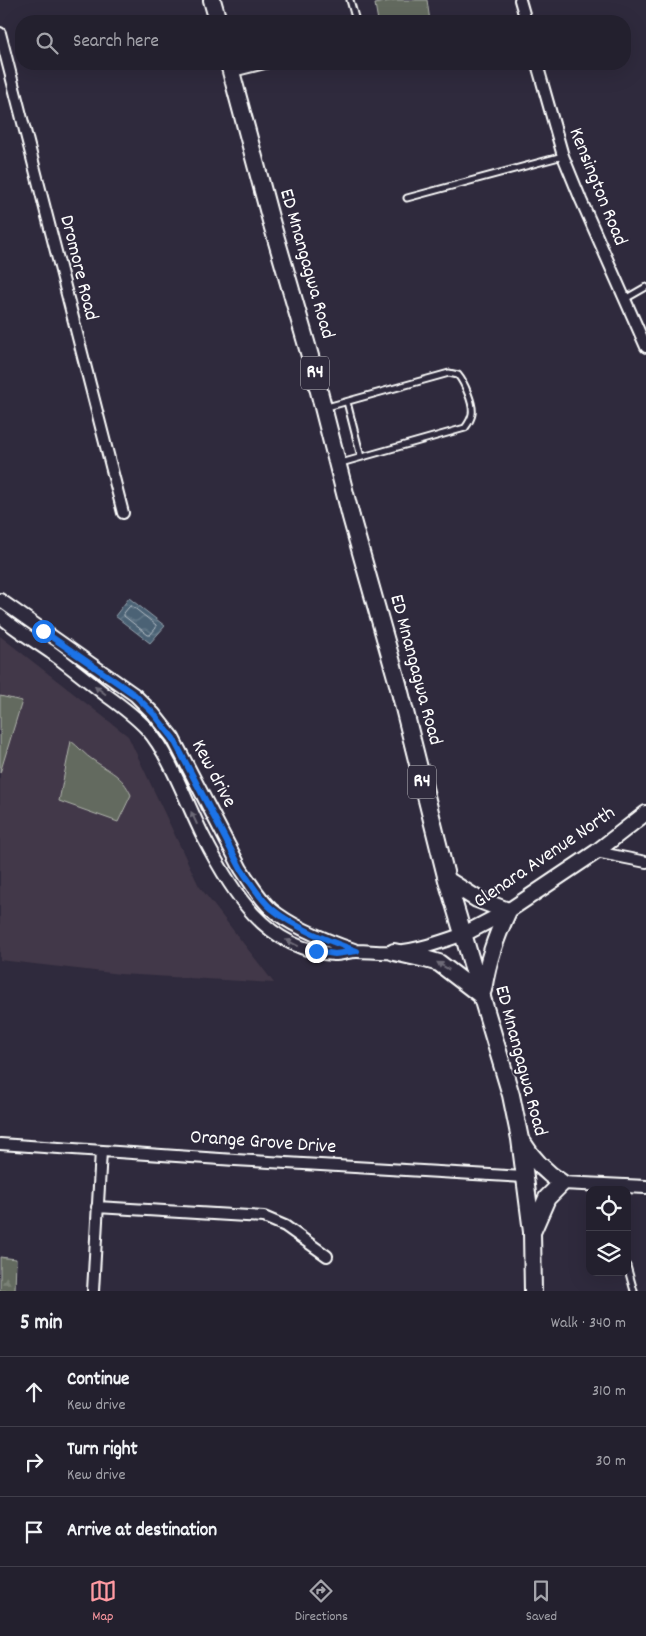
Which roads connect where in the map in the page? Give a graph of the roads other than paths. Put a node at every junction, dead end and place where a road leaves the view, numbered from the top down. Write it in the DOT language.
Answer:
graph roads {
  1 [pos="212,0"];
  2 [pos="350,0"];
  3 [pos="520,0"];
  4 [pos="216,15"];
  5 [pos="354,15"];
  6 [pos="524,15"];
  7 [pos="0,33"];
  8 [pos="230,70"];
  9 [pos="539,70"];
  10 [pos="563,156"];
  11 [pos="407,198"];
  12 [pos="646,287"];
  13 [pos="624,299"];
  14 [pos="646,348"];
  15 [pos="347,402"];
  16 [pos="324,408"];
  17 [pos="361,458"];
  18 [pos="338,464"];
  19 [pos="123,513"];
  20 [pos="0,600"];
  21 [pos="0,616"];
  22 [pos="646,813"];
  23 [pos="596,852"];
  24 [pos="646,862"];
  25 [pos="447,880"];
  26 [pos="508,911"];
  27 [pos="464,934"];
  28 [pos="357,951"];
  29 [pos="394,952"];
  30 [pos="482,996"];
  31 [pos="520,1139"];
  32 [pos="0,1144"];
  33 [pos="101,1151"];
  34 [pos="524,1177"];
  35 [pos="562,1183"];
  36 [pos="646,1187"];
  37 [pos="97,1207"];
  38 [pos="532,1232"];
  39 [pos="327,1256"];
  40 [pos="630,1276"];
  41 [pos="93,1291"];
  42 [pos="533,1291"];
  43 [pos="634,1291"];
  1 -- 4 [label="highway"];
  2 -- 5 [label="lane"];
  3 -- 6 [label="street"];
  7 -- 19 [label="street, Dromore Road"];
  8 -- 16 [label="highway, ED Mnangagwa Road / R4"];
  9 -- 10 [label="street, Kensington Road"];
  10 -- 11 [label="lane"];
  10 -- 13 [label="street, Kensington Road"];
  12 -- 13 [label="lane"];
  13 -- 14 [label="street, Kensington Road"];
  15 -- 16 [label="lane"];
  15 -- 17 [label="lane"];
  15 -- 17 [label="lane"];
  16 -- 18 [label="highway, ED Mnangagwa Road / R4"];
  17 -- 18 [label="lane"];
  18 -- 25 [label="highway, ED Mnangagwa Road / R4"];
  20 -- 28 [label="street, Kew drive"];
  28 -- 21 [label="street, Kew drive, one-way"];
  22 -- 23 [label="main road, Glenara Avenue North"];
  23 -- 24 [label="street"];
  23 -- 26 [label="main road, Glenara Avenue North"];
  25 -- 26 [label="highway"];
  25 -- 27 [label="highway, ED Mnangagwa Road / R4"];
  26 -- 27 [label="main road, Glenara Avenue North"];
  26 -- 30 [label="highway"];
  27 -- 29 [label="street, Kew drive"];
  27 -- 30 [label="highway, ED Mnangagwa Road / R4"];
  28 -- 29 [label="street, Kew drive"];
  30 -- 29 [label="highway, one-way"];
  30 -- 31 [label="highway, ED Mnangagwa Road / R4"];
  31 -- 34 [label="highway, ED Mnangagwa Road / R4"];
  31 -- 35 [label="highway"];
  32 -- 33 [label="street, Orange Grove Drive"];
  33 -- 34 [label="street, Orange Grove Drive"];
  33 -- 37 [label="street"];
  34 -- 38 [label="highway, ED Mnangagwa Road / R4"];
  35 -- 36 [label="street"];
  35 -- 38 [label="highway"];
  37 -- 39 [label="street"];
  37 -- 41 [label="street"];
  38 -- 42 [label="highway, ED Mnangagwa Road / R4"];
  40 -- 43 [label="lane"];
}
